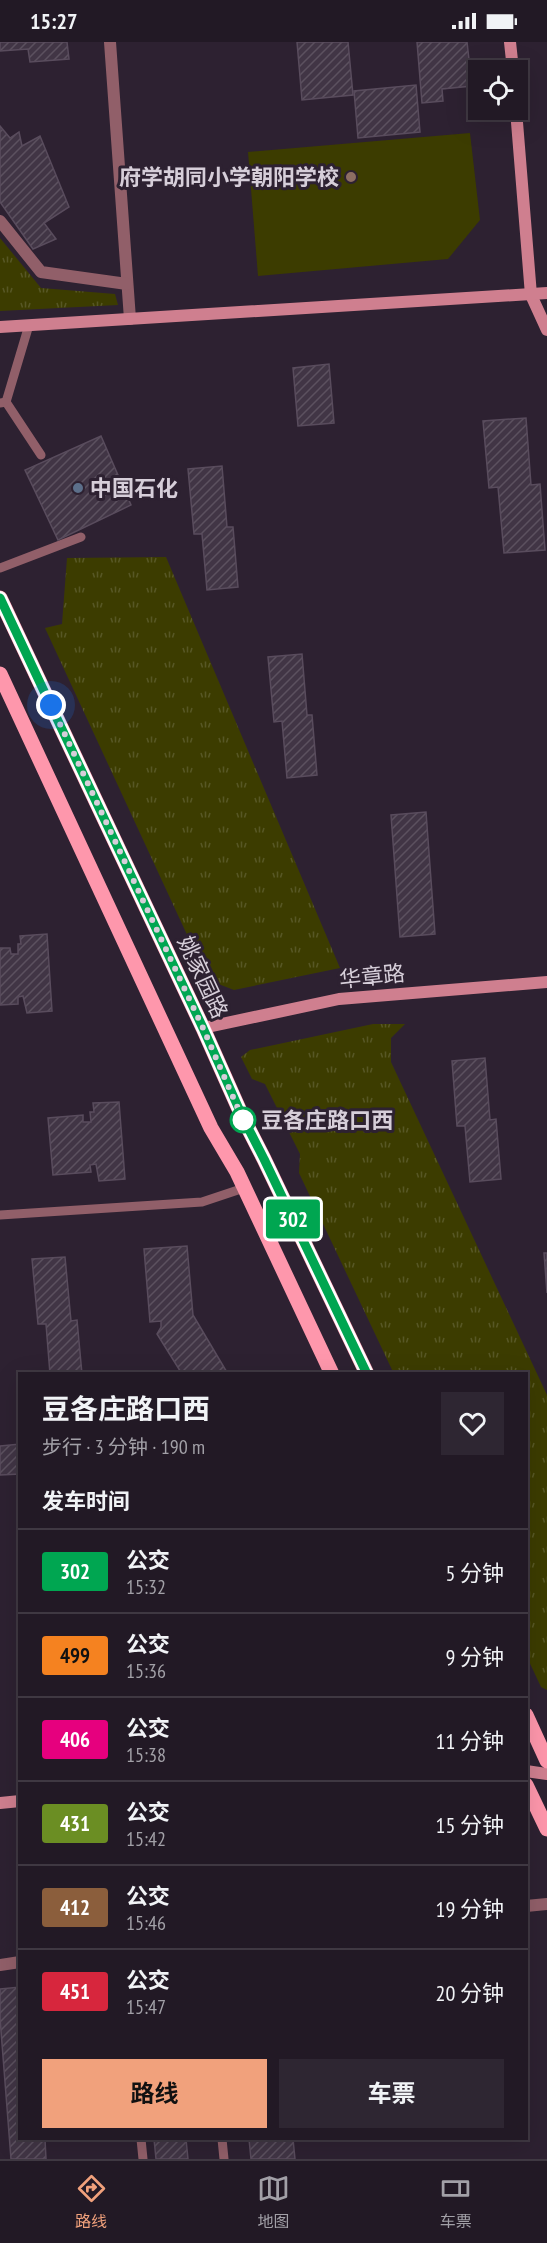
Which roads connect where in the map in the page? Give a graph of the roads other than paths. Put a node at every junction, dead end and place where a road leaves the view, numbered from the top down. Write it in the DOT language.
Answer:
graph roads {
  1 [pos="110,42"];
  2 [pos="510,42"];
  3 [pos="512,60"];
  4 [pos="517,120"];
  5 [pos="0,221"];
  6 [pos="127,284"];
  7 [pos="547,293"];
  8 [pos="531,295"];
  9 [pos="130,319"];
  10 [pos="29,325"];
  11 [pos="0,327"];
  12 [pos="547,330"];
  13 [pos="3,402"];
  14 [pos="41,455"];
  15 [pos="81,537"];
  16 [pos="0,568"];
  17 [pos="0,598"];
  18 [pos="0,674"];
  19 [pos="547,982"];
  20 [pos="203,1028"];
  21 [pos="244,1188"];
  22 [pos="0,1215"];
  23 [pos="331,1372"];
  24 [pos="366,1372"];
  25 [pos="528,1719"];
  26 [pos="537,1738"];
  27 [pos="547,1761"];
  28 [pos="528,1771"];
  29 [pos="547,1774"];
  30 [pos="528,1789"];
  31 [pos="18,1801"];
  32 [pos="0,1803"];
  33 [pos="547,1829"];
  34 [pos="547,1904"];
  35 [pos="528,1906"];
  36 [pos="18,1962"];
  37 [pos="0,1965"];
  38 [pos="141,2140"];
  39 [pos="222,2140"];
  40 [pos="143,2159"];
  41 [pos="224,2159"];
  1 -- 6 [label="street"];
  2 -- 3 [label="street"];
  4 -- 8 [label="street"];
  5 -- 6 [label="street"];
  6 -- 9 [label="street"];
  7 -- 8 [label="street"];
  8 -- 9 [label="street"];
  8 -- 12 [label="street"];
  9 -- 10 [label="street"];
  10 -- 11 [label="street"];
  10 -- 13 [label="lane"];
  13 -- 14 [label="lane"];
  15 -- 16 [label="lane"];
  17 -- 20 [label="main road, 姚家园路"];
  18 -- 21 [label="main road"];
  19 -- 20 [label="street, 华章路"];
  20 -- 24 [label="main road, 姚家园路"];
  21 -- 22 [label="lane"];
  21 -- 23 [label="main road"];
  25 -- 26 [label="main road"];
  26 -- 27 [label="main road"];
  28 -- 29 [label="street"];
  30 -- 33 [label="main road"];
  31 -- 32 [label="street"];
  34 -- 35 [label="street"];
  36 -- 37 [label="street"];
  38 -- 40 [label="lane"];
  39 -- 41 [label="lane"];
}
